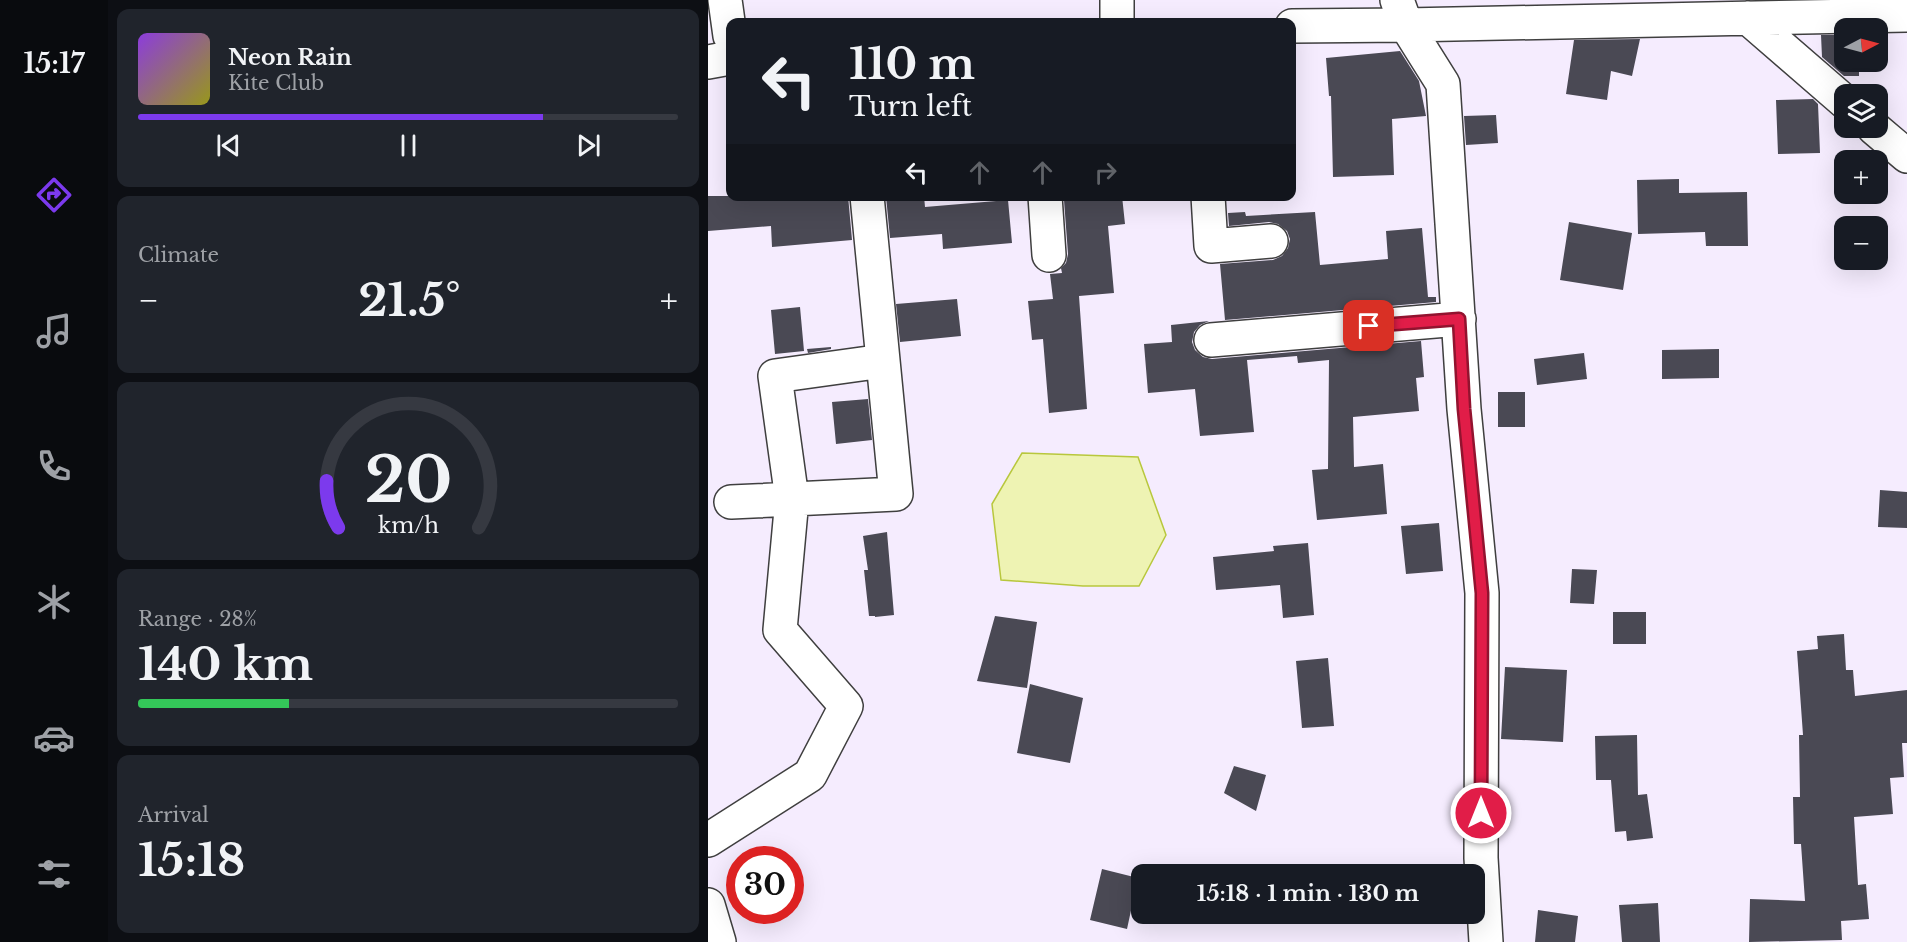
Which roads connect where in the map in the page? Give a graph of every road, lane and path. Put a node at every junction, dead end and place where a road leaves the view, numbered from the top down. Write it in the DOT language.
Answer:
graph roads {
  1 [pos="725,0"];
  2 [pos="1117,0"];
  3 [pos="1627,10"];
  4 [pos="1402,12"];
  5 [pos="1364,13"];
  6 [pos="1907,15"];
  7 [pos="728,18"];
  8 [pos="1118,18"];
  9 [pos="1748,18"];
  10 [pos="1296,25"];
  11 [pos="726,59"];
  12 [pos="708,62"];
  13 [pos="1834,92"];
  14 [pos="1886,138"];
  15 [pos="1907,156"];
  16 [pos="867,201"];
  17 [pos="1045,201"];
  18 [pos="1208,201"];
  19 [pos="1271,241"];
  20 [pos="1049,255"];
  21 [pos="1459,319"];
  22 [pos="1210,340"];
  23 [pos="883,361"];
  24 [pos="792,499"];
  25 [pos="730,502"];
  26 [pos="708,840"];
  27 [pos="708,904"];
  28 [pos="719,942"];
  29 [pos="1485,942"];
  1 -- 7 [label="street"];
  2 -- 8 [label="street"];
  3 -- 4 [label="street"];
  3 -- 9 [label="street"];
  4 -- 5 [label="street"];
  4 -- 21 [label="street"];
  5 -- 10 [label="street"];
  6 -- 9 [label="street"];
  9 -- 13 [label="street"];
  11 -- 12 [label="street"];
  14 -- 15 [label="street"];
  16 -- 23 [label="street"];
  17 -- 20 [label="street"];
  18 -- 19 [label="street"];
  21 -- 22 [label="street"];
  21 -- 29 [label="street"];
  23 -- 24 [label="street"];
  23 -- 24 [label="street"];
  24 -- 25 [label="street"];
  24 -- 26 [label="street"];
  27 -- 28 [label="street"];
}
